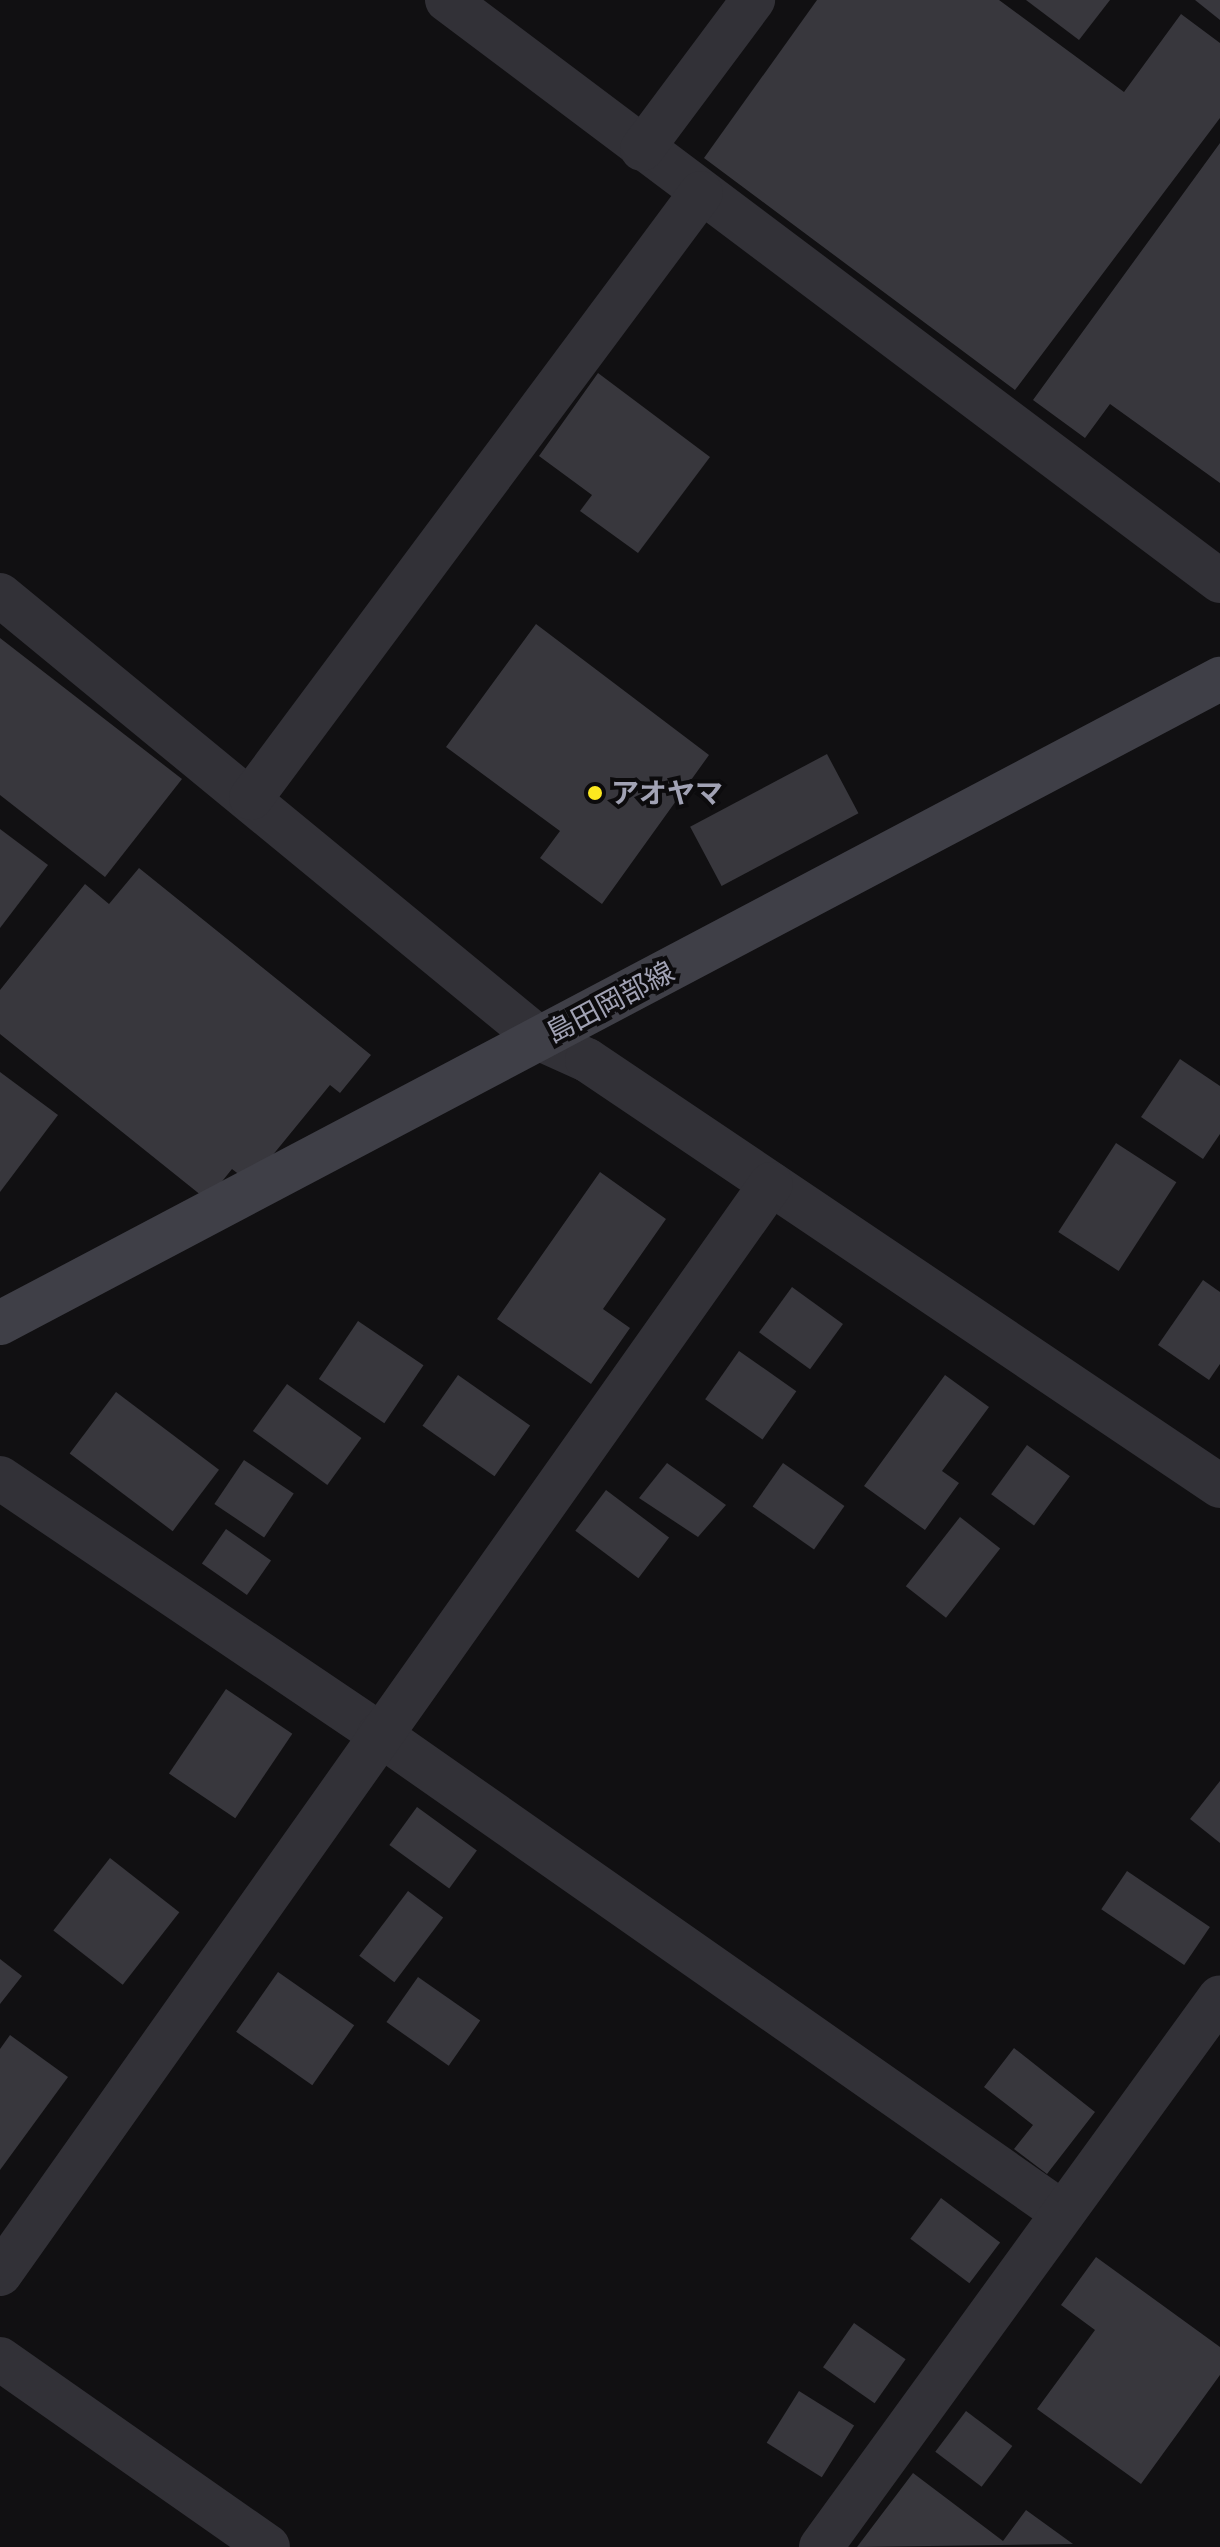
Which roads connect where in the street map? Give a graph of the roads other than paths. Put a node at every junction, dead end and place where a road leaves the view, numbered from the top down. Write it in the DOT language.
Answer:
graph roads {
  1 [pos="447,0"];
  2 [pos="753,0"];
  3 [pos="642,149"];
  4 [pos="701,193"];
  5 [pos="1220,581"];
  6 [pos="0,595"];
  7 [pos="1220,679"];
  8 [pos="251,798"];
  9 [pos="540,1039"];
  10 [pos="771,1184"];
  11 [pos="0,1323"];
  12 [pos="0,1478"];
  13 [pos="1220,1486"];
  14 [pos="379,1734"];
  15 [pos="1220,1997"];
  16 [pos="1063,2213"];
  17 [pos="0,2274"];
  18 [pos="0,2359"];
  19 [pos="268,2547"];
  20 [pos="821,2547"];
  1 -- 3 [label="street"];
  2 -- 3 [label="street"];
  3 -- 4 [label="street"];
  4 -- 5 [label="street"];
  4 -- 8 [label="street"];
  6 -- 8 [label="street"];
  7 -- 9 [label="main road, 島田岡部線"];
  8 -- 9 [label="street"];
  9 -- 10 [label="street"];
  9 -- 11 [label="main road, 島田岡部線"];
  10 -- 13 [label="street"];
  10 -- 14 [label="street"];
  12 -- 14 [label="street"];
  14 -- 16 [label="street"];
  14 -- 17 [label="street"];
  15 -- 16 [label="street"];
  16 -- 20 [label="street"];
  18 -- 19 [label="street"];
}
